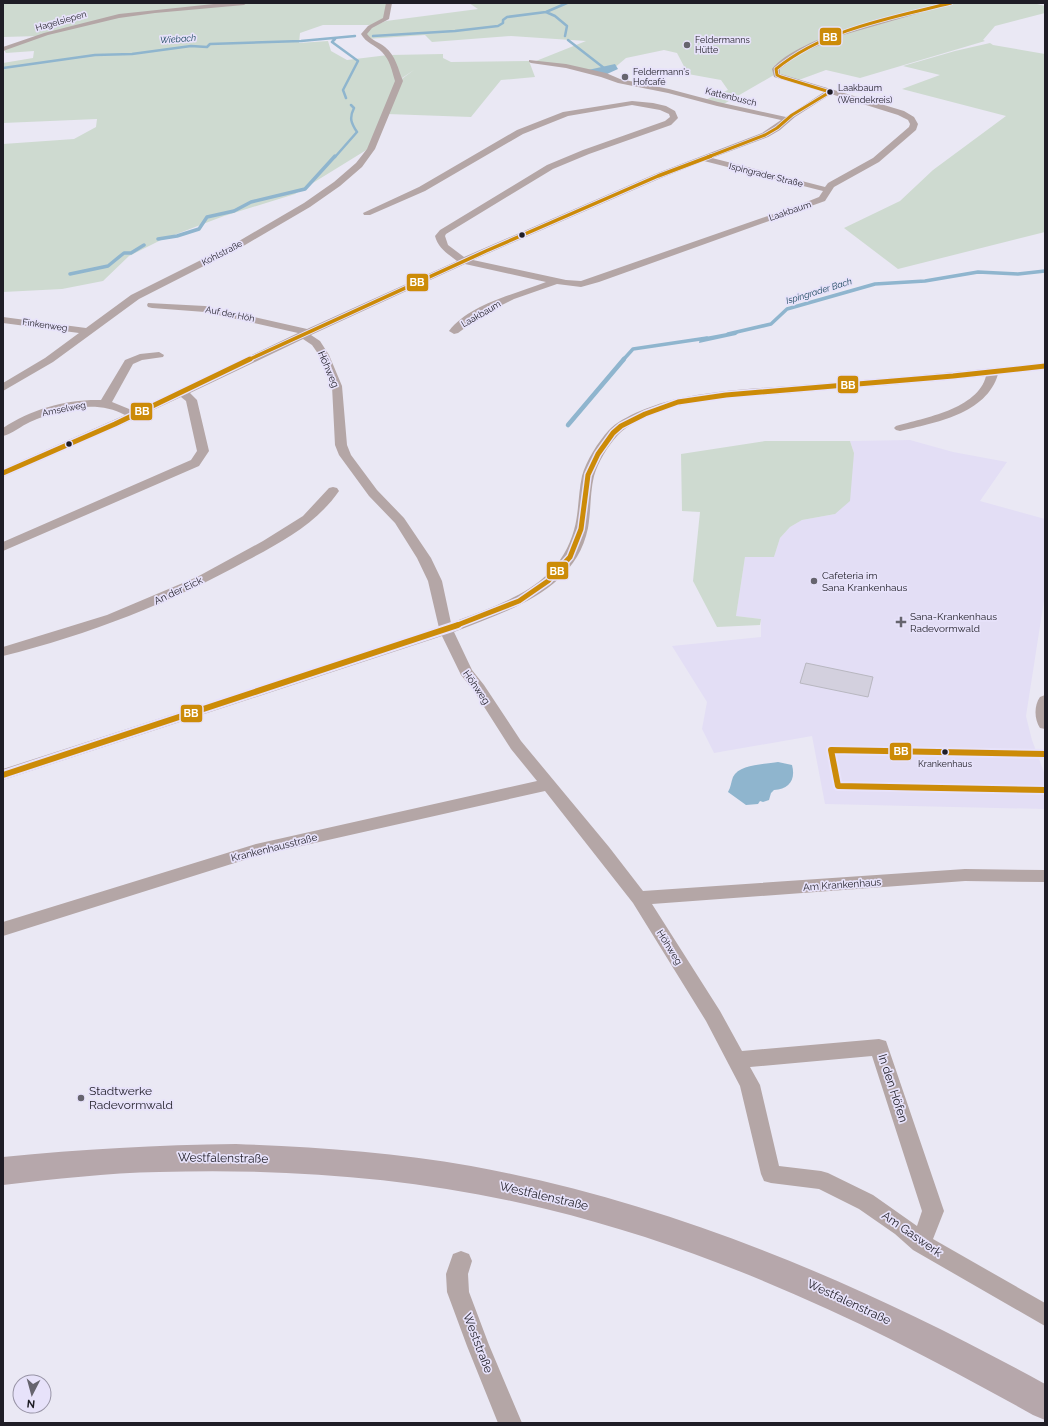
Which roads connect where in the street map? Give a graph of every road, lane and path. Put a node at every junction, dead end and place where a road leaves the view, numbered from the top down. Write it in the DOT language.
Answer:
graph roads {
  1 [pos="244,3"];
  2 [pos="389,3"];
  3 [pos="951,3"];
  4 [pos="3,49"];
  5 [pos="531,61"];
  6 [pos="830,92"];
  7 [pos="786,119"];
  8 [pos="705,159"];
  9 [pos="826,190"];
  10 [pos="367,213"];
  11 [pos="463,261"];
  12 [pos="554,281"];
  13 [pos="152,305"];
  14 [pos="3,320"];
  15 [pos="87,331"];
  16 [pos="454,331"];
  17 [pos="305,333"];
  18 [pos="159,355"];
  19 [pos="1045,366"];
  20 [pos="993,372"];
  21 [pos="3,388"];
  22 [pos="183,392"];
  23 [pos="105,404"];
  24 [pos="134,415"];
  25 [pos="900,428"];
  26 [pos="3,433"];
  27 [pos="3,473"];
  28 [pos="333,491"];
  29 [pos="3,547"];
  30 [pos="446,630"];
  31 [pos="3,652"];
  32 [pos="1045,700"];
  33 [pos="1045,724"];
  34 [pos="3,775"];
  35 [pos="549,784"];
  36 [pos="1045,876"];
  37 [pos="640,898"];
  38 [pos="3,929"];
  39 [pos="736,1060"];
  40 [pos="3,1171"];
  41 [pos="921,1243"];
  42 [pos="461,1261"];
  43 [pos="1045,1315"];
  44 [pos="1045,1403"];
  45 [pos="510,1423"];
  1 -- 4 [label="street, Hagelsiepen"];
  2 -- 15 [label="street, Kohlstraße"];
  3 -- 6 [label="street"];
  5 -- 7 [label="street, Kattenbusch"];
  6 -- 7 [label="street, Ispingrader Straße"];
  6 -- 9 [label="street, Laakbaum"];
  7 -- 8 [label="street, Ispingrader Straße"];
  8 -- 9 [label="street, Ispingrader Straße"];
  8 -- 11 [label="street, Ispingrader Straße"];
  9 -- 12 [label="street, Laakbaum"];
  10 -- 11 [label="street"];
  11 -- 12 [label="street, Laakbaum"];
  11 -- 17 [label="street, Ispingrader Straße"];
  12 -- 16 [label="street, Laakbaum"];
  13 -- 17 [label="street, Auf der Höh"];
  14 -- 15 [label="street, Finkenweg"];
  15 -- 21 [label="street, Kohlstraße"];
  17 -- 22 [label="street, Ispingrader Straße"];
  17 -- 30 [label="street, Höhweg"];
  18 -- 23 [label="street"];
  19 -- 20 [label="street"];
  20 -- 25 [label="street"];
  20 -- 30 [label="street"];
  22 -- 24 [label="street, Ispingrader Straße"];
  22 -- 29 [label="street"];
  23 -- 24 [label="street, Amselweg"];
  23 -- 26 [label="street, Amselweg"];
  24 -- 27 [label="street, Ispingrader Straße"];
  28 -- 31 [label="street, An der Eick"];
  30 -- 34 [label="street"];
  30 -- 35 [label="street, Höhweg"];
  32 -- 33 [label="street"];
  35 -- 37 [label="street, Höhweg"];
  35 -- 38 [label="street, Krankenhausstraße"];
  36 -- 37 [label="street, Am Krankenhaus"];
  37 -- 39 [label="street, Höhweg"];
  39 -- 41 [label="street, Am Gaswerk"];
  39 -- 41 [label="street, In den Höfen"];
  40 -- 44 [label="main road, Westfalenstraße"];
  41 -- 43 [label="street, Am Gaswerk"];
  42 -- 45 [label="street, Weststraße"];
}
